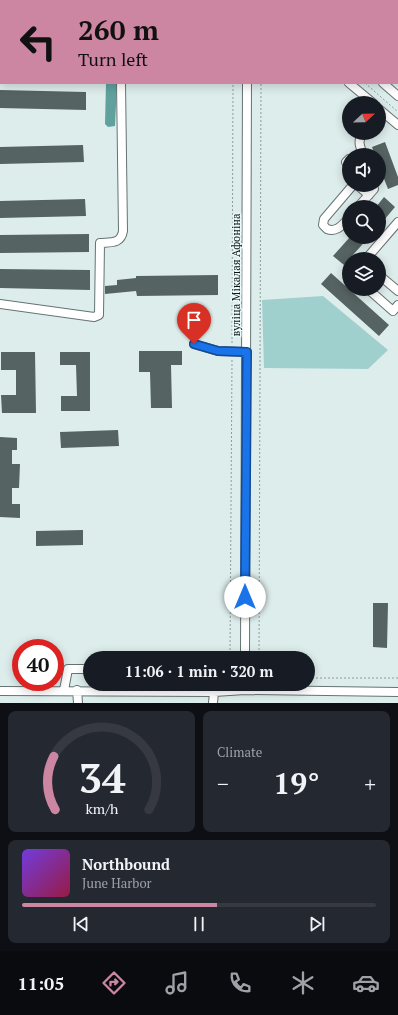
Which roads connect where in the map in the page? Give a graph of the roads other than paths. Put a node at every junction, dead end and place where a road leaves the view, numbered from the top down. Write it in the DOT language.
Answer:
graph roads {
  1 [pos="121,84"];
  2 [pos="247,84"];
  3 [pos="350,84"];
  4 [pos="384,84"];
  5 [pos="364,96"];
  6 [pos="398,96"];
  7 [pos="386,116"];
  8 [pos="397,126"];
  9 [pos="347,192"];
  10 [pos="365,192"];
  11 [pos="372,192"];
  12 [pos="369,195"];
  13 [pos="364,200"];
  14 [pos="398,222"];
  15 [pos="342,226"];
  16 [pos="372,252"];
  17 [pos="386,280"];
  18 [pos="398,291"];
  19 [pos="376,296"];
  20 [pos="0,304"];
  21 [pos="398,305"];
  22 [pos="194,344"];
  23 [pos="247,352"];
  24 [pos="245,651"];
  25 [pos="83,669"];
  26 [pos="315,689"];
  27 [pos="64,690"];
  28 [pos="77,690"];
  29 [pos="83,690"];
  30 [pos="0,691"];
  31 [pos="12,691"];
  32 [pos="199,691"];
  33 [pos="220,691"];
  34 [pos="214,692"];
  35 [pos="398,692"];
  36 [pos="78,703"];
  37 [pos="214,703"];
  1 -- 20 [label="street"];
  2 -- 23 [label="street, вуліца Мікалая Афоніна"];
  3 -- 5 [label="street"];
  4 -- 6 [label="street"];
  7 -- 8 [label="street"];
  9 -- 15 [label="street"];
  10 -- 12 [label="street"];
  11 -- 12 [label="street"];
  12 -- 13 [label="street"];
  14 -- 16 [label="street"];
  17 -- 18 [label="street"];
  19 -- 21 [label="street"];
  22 -- 23 [label="street"];
  23 -- 24 [label="street, вуліца Мікалая Афоніна"];
  25 -- 27 [label="street"];
  26 -- 35 [label="street"];
  27 -- 28 [label="street"];
  28 -- 29 [label="street"];
  28 -- 36 [label="street"];
  30 -- 31 [label="street"];
  32 -- 34 [label="street"];
  33 -- 34 [label="street"];
  34 -- 37 [label="street"];
}
